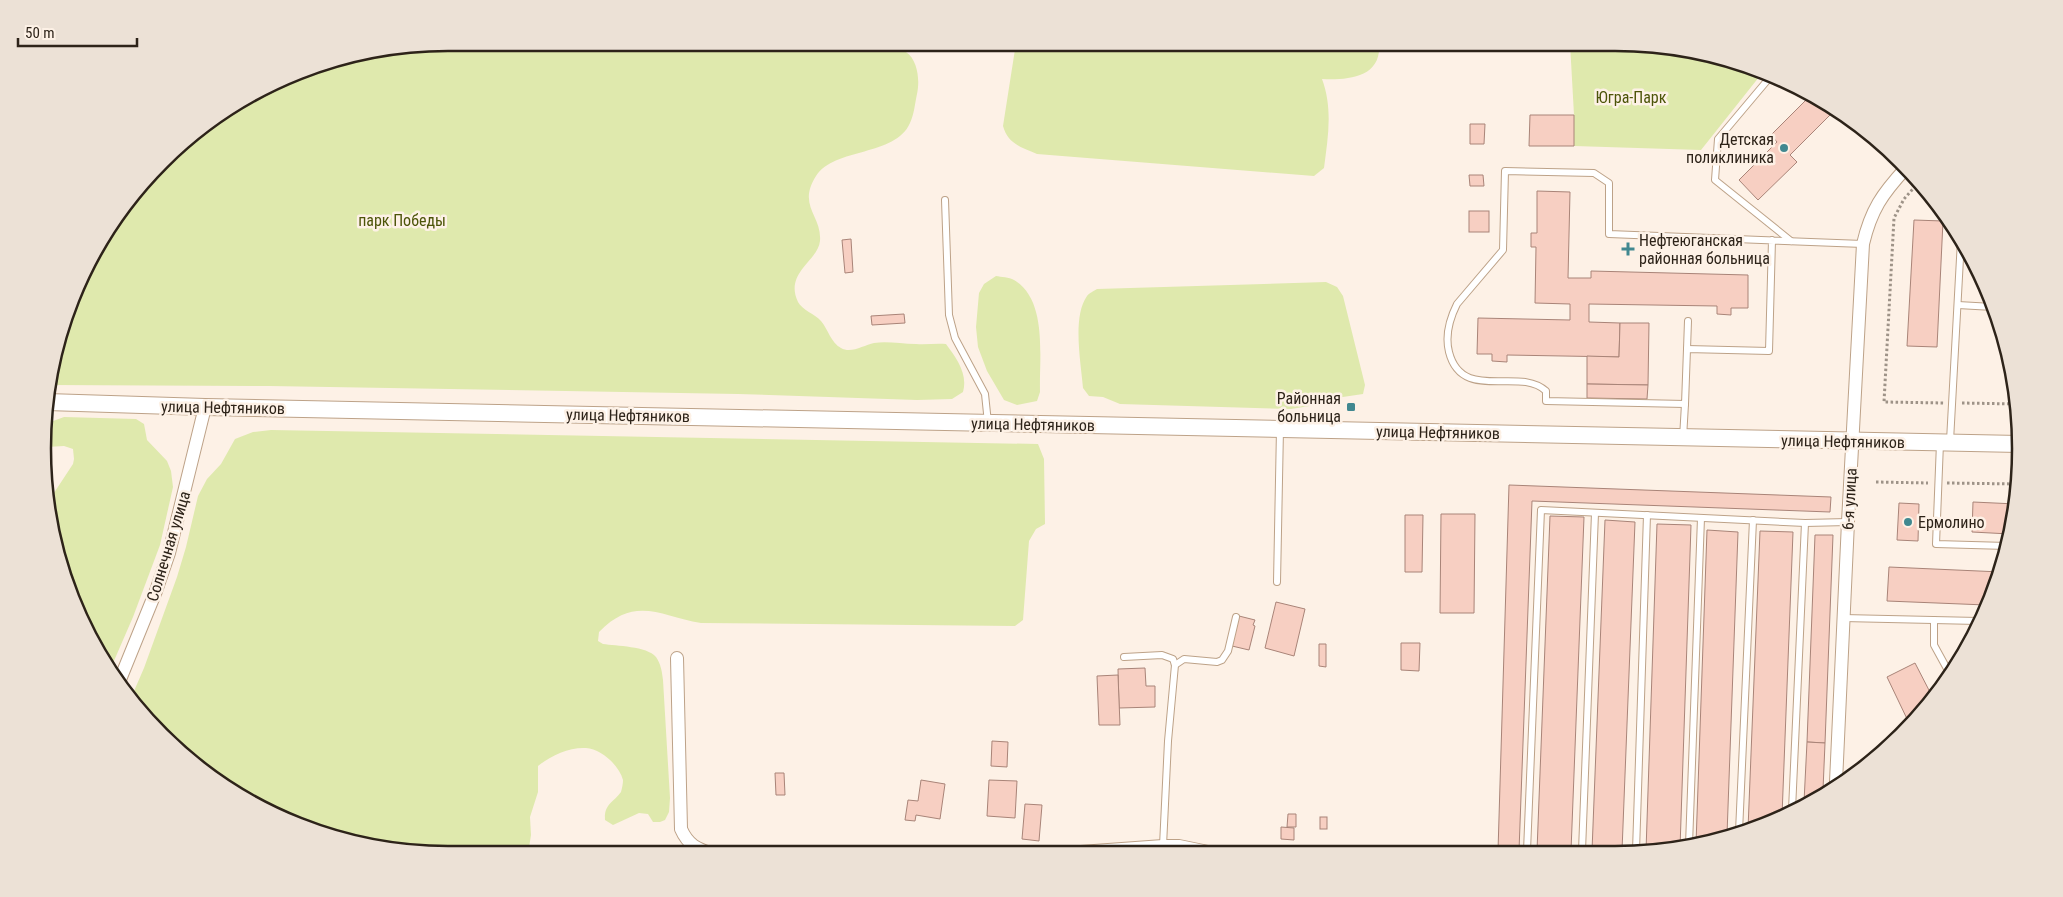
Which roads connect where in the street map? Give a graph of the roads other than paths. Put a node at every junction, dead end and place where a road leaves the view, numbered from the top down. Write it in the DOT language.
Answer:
graph roads {
  1 [pos="1767,81"];
  2 [pos="1901,174"];
  3 [pos="944,200"];
  4 [pos="1772,240"];
  5 [pos="1791,240"];
  6 [pos="1863,244"];
  7 [pos="1960,253"];
  8 [pos="1958,305"];
  9 [pos="1986,307"];
  10 [pos="1688,321"];
  11 [pos="1687,349"];
  12 [pos="54,402"];
  13 [pos="1685,404"];
  14 [pos="206,407"];
  15 [pos="988,423"];
  16 [pos="1280,429"];
  17 [pos="1683,438"];
  18 [pos="1852,442"];
  19 [pos="1945,443"];
  20 [pos="2012,444"];
  21 [pos="1595,513"];
  22 [pos="1647,515"];
  23 [pos="1701,518"];
  24 [pos="1753,520"];
  25 [pos="1848,522"];
  26 [pos="1805,523"];
  27 [pos="1999,546"];
  28 [pos="1277,582"];
  29 [pos="1236,617"];
  30 [pos="1843,618"];
  31 [pos="1934,620"];
  32 [pos="1972,621"];
  33 [pos="1124,657"];
  34 [pos="677,658"];
  35 [pos="1175,665"];
  36 [pos="1946,668"];
  37 [pos="121,674"];
  38 [pos="1836,778"];
  39 [pos="1792,804"];
  40 [pos="1739,826"];
  41 [pos="1689,838"];
  42 [pos="1636,845"];
  43 [pos="693,846"];
  44 [pos="1163,846"];
  45 [pos="1179,846"];
  46 [pos="1527,846"];
  47 [pos="1582,846"];
  1 -- 5 [label="lane"];
  2 -- 6 [label="street, 6-я улица"];
  3 -- 15 [label="lane"];
  4 -- 5 [label="lane"];
  4 -- 11 [label="lane"];
  4 -- 13 [label="lane"];
  5 -- 6 [label="lane"];
  6 -- 18 [label="street, 6-я улица"];
  7 -- 8 [label="lane"];
  8 -- 9 [label="lane"];
  8 -- 19 [label="lane"];
  10 -- 11 [label="lane"];
  11 -- 13 [label="lane"];
  12 -- 14 [label="street, улица Нефтяников"];
  13 -- 17 [label="lane"];
  14 -- 15 [label="street, улица Нефтяников"];
  14 -- 37 [label="street, Солнечная улица"];
  15 -- 16 [label="street, улица Нефтяников"];
  16 -- 17 [label="street, улица Нефтяников"];
  16 -- 28 [label="lane"];
  17 -- 18 [label="street, улица Нефтяников"];
  18 -- 19 [label="street, улица Нефтяников"];
  18 -- 25 [label="street, 6-я улица"];
  19 -- 20 [label="street, улица Нефтяников"];
  19 -- 27 [label="lane"];
  21 -- 22 [label="lane"];
  21 -- 46 [label="lane"];
  21 -- 47 [label="lane"];
  22 -- 23 [label="lane"];
  22 -- 42 [label="lane"];
  23 -- 24 [label="lane"];
  23 -- 41 [label="lane"];
  24 -- 26 [label="lane"];
  24 -- 40 [label="lane"];
  25 -- 26 [label="lane"];
  25 -- 30 [label="street, 6-я улица"];
  26 -- 39 [label="lane"];
  29 -- 35 [label="lane"];
  30 -- 31 [label="lane"];
  30 -- 38 [label="street, 6-я улица"];
  31 -- 32 [label="lane"];
  31 -- 36 [label="lane"];
  33 -- 35 [label="lane"];
  34 -- 43 [label="street"];
  35 -- 44 [label="lane"];
  44 -- 45 [label="street"];
}
